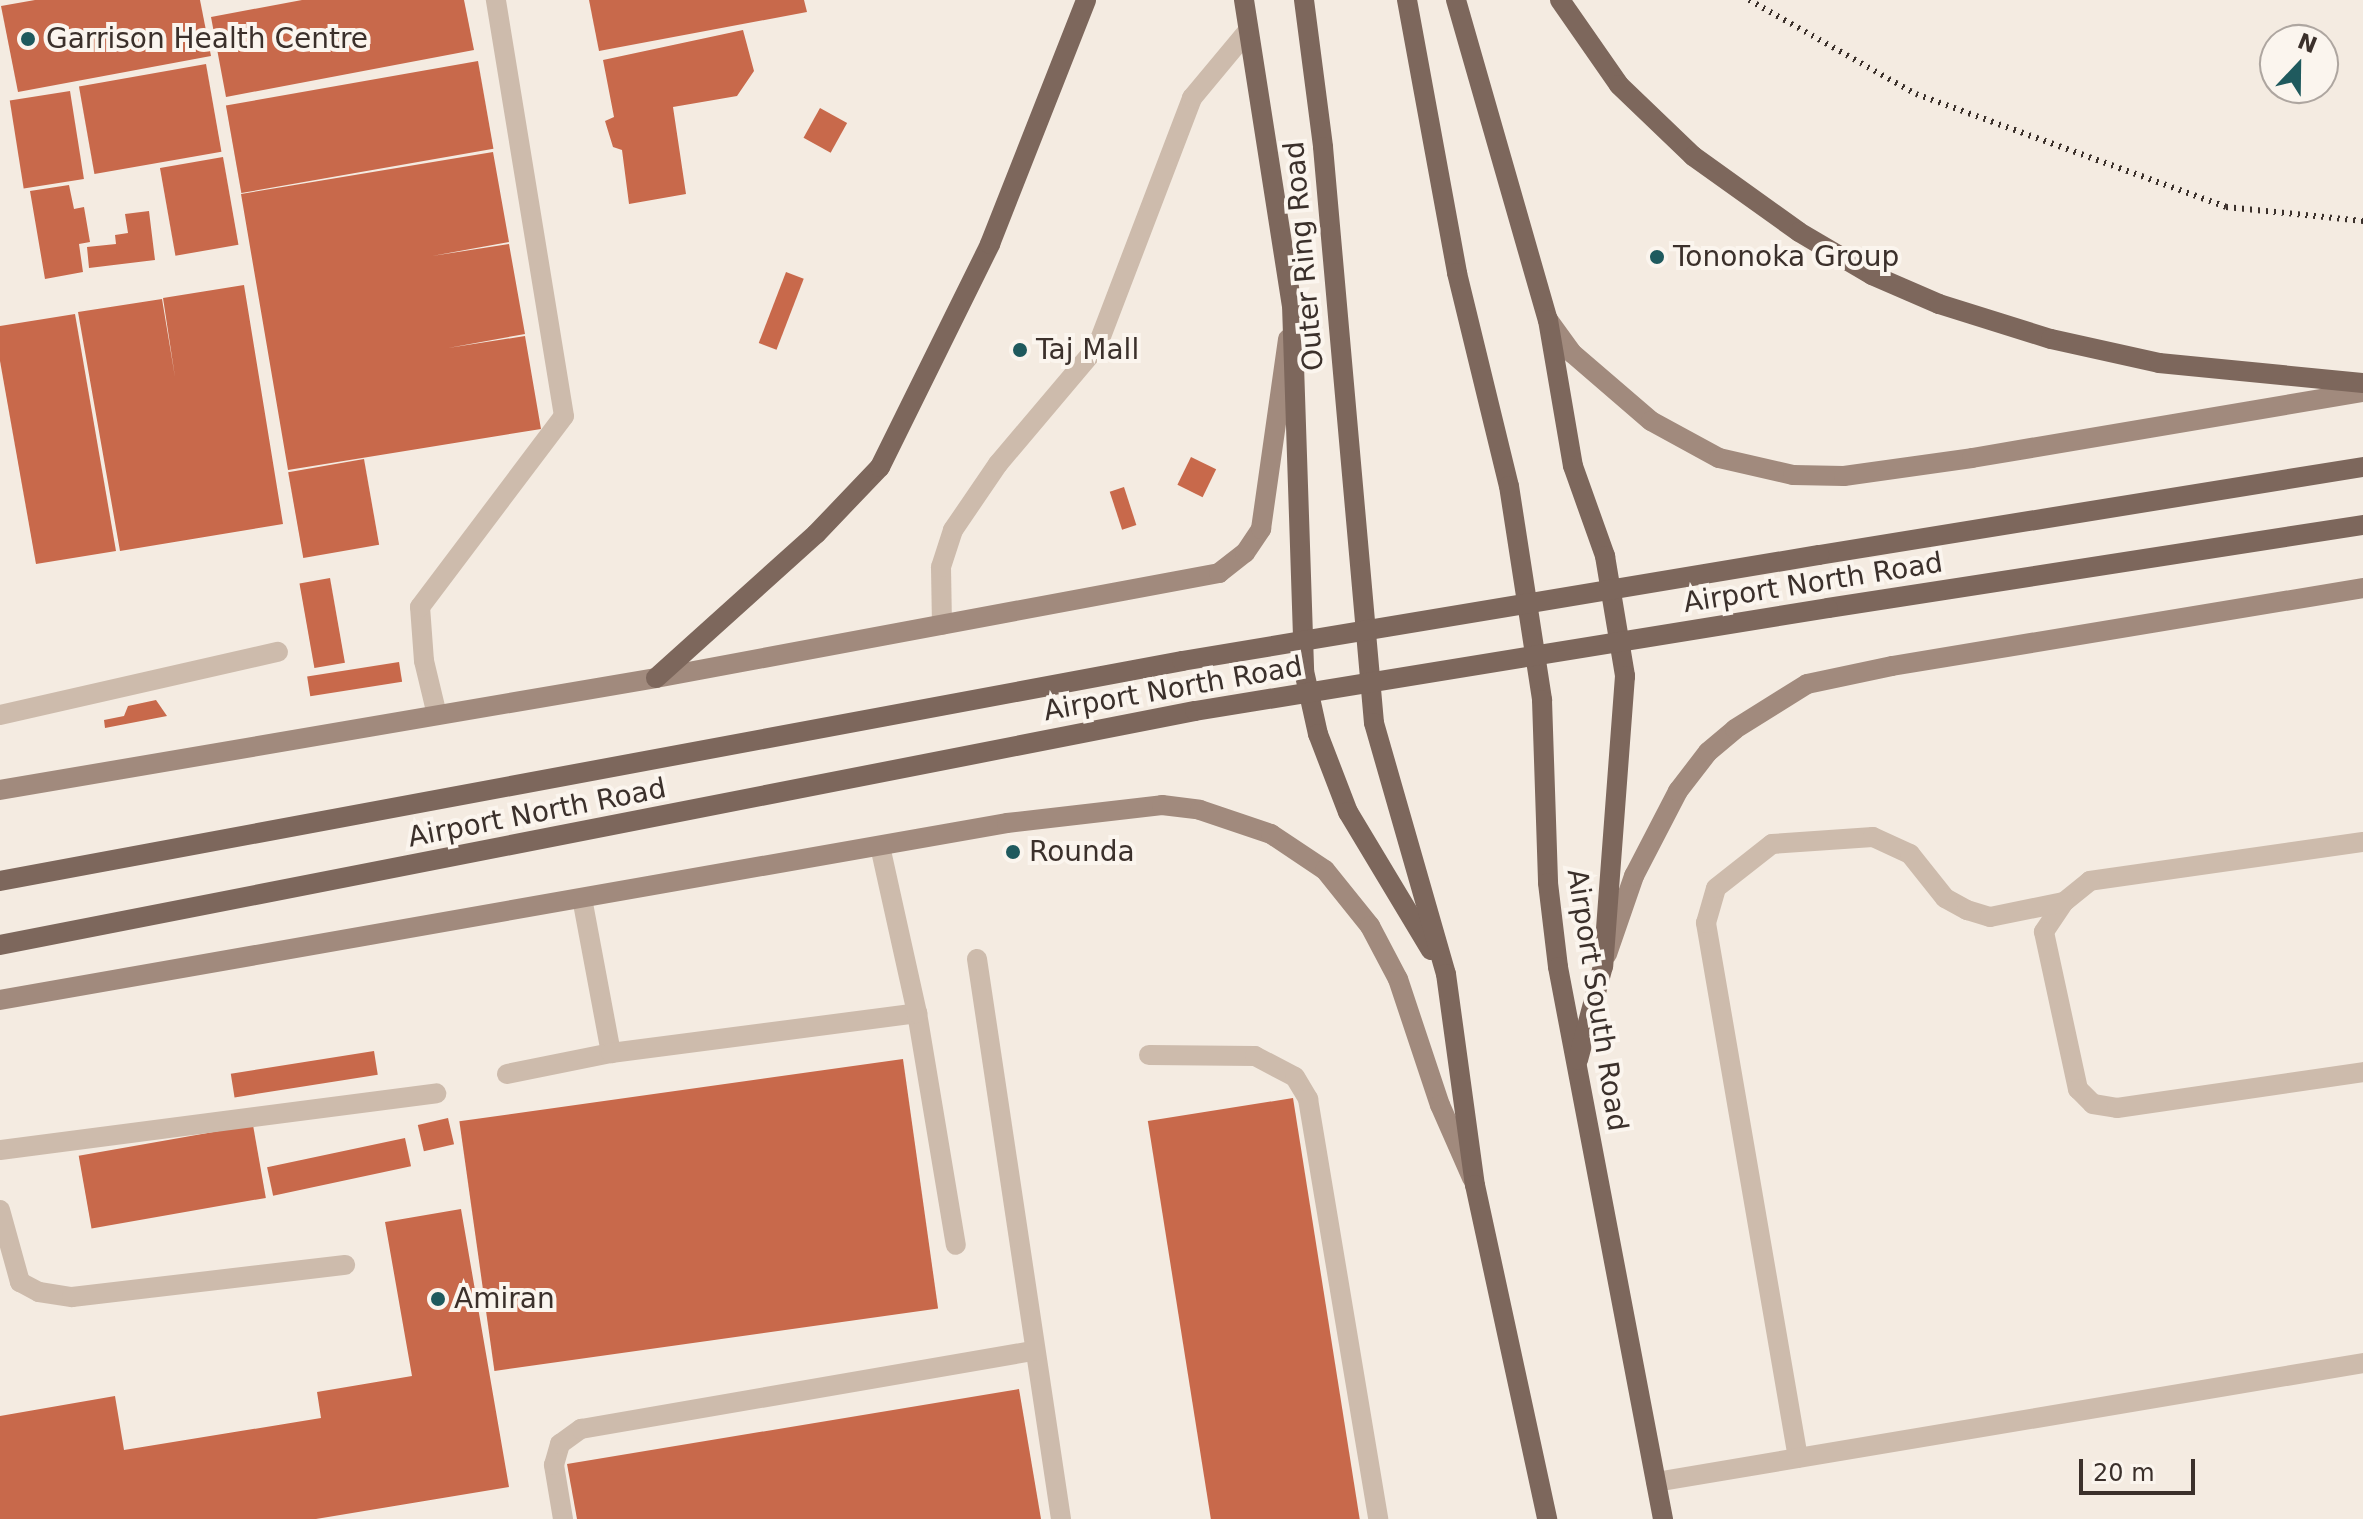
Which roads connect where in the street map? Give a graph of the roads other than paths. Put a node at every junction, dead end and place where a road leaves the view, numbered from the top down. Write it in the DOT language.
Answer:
graph roads {
  1 [pos="496,0"];
  2 [pos="1086,0"];
  3 [pos="1244,0"];
  4 [pos="1304,0"];
  5 [pos="1407,0"];
  6 [pos="1456,0"];
  7 [pos="1560,0"];
  8 [pos="1247,32"];
  9 [pos="1292,305"];
  10 [pos="1548,320"];
  11 [pos="2363,383"];
  12 [pos="2363,392"];
  13 [pos="2363,467"];
  14 [pos="2363,525"];
  15 [pos="2363,588"];
  16 [pos="942,625"];
  17 [pos="278,652"];
  18 [pos="656,678"];
  19 [pos="0,715"];
  20 [pos="437,715"];
  21 [pos="0,790"];
  22 [pos="2363,842"];
  23 [pos="880,846"];
  24 [pos="0,881"];
  25 [pos="582,898"];
  26 [pos="2064,902"];
  27 [pos="0,945"];
  28 [pos="977,959"];
  29 [pos="1603,966"];
  30 [pos="1446,974"];
  31 [pos="0,1000"];
  32 [pos="917,1013"];
  33 [pos="611,1053"];
  34 [pos="1149,1055"];
  35 [pos="1577,1064"];
  36 [pos="2363,1072"];
  37 [pos="507,1074"];
  38 [pos="436,1093"];
  39 [pos="0,1150"];
  40 [pos="1475,1185"];
  41 [pos="0,1210"];
  42 [pos="956,1245"];
  43 [pos="345,1265"];
  44 [pos="1034,1351"];
  45 [pos="2363,1363"];
  46 [pos="1798,1458"];
  47 [pos="1656,1482"];
  48 [pos="563,1519"];
  49 [pos="1061,1519"];
  50 [pos="1378,1519"];
  51 [pos="1547,1519"];
  52 [pos="1663,1519"];
  1 -- 20 [label="lane"];
  2 -- 18 [label="main road"];
  3 -- 8 [label="main road"];
  4 -- 30 [label="main road, Outer Ring Road"];
  5 -- 35 [label="main road, Airport South Road"];
  6 -- 10 [label="main road"];
  7 -- 11 [label="main road"];
  8 -- 9 [label="main road"];
  8 -- 16 [label="lane"];
  9 -- 16 [label="main road"];
  9 -- 30 [label="main road"];
  10 -- 12 [label="main road"];
  10 -- 29 [label="main road"];
  13 -- 24 [label="main road, Airport North Road, bridge"];
  14 -- 27 [label="main road, Airport North Road, bridge"];
  15 -- 29 [label="main road"];
  16 -- 18 [label="main road"];
  17 -- 19 [label="lane"];
  18 -- 20 [label="main road"];
  20 -- 21 [label="main road"];
  22 -- 26 [label="lane"];
  23 -- 25 [label="main road"];
  23 -- 32 [label="lane"];
  23 -- 40 [label="main road"];
  25 -- 31 [label="main road"];
  25 -- 33 [label="lane"];
  26 -- 36 [label="lane"];
  26 -- 46 [label="lane"];
  28 -- 44 [label="lane"];
  29 -- 35 [label="main road"];
  30 -- 40 [label="main road"];
  32 -- 33 [label="lane"];
  32 -- 42 [label="lane"];
  33 -- 37 [label="lane"];
  34 -- 50 [label="lane"];
  35 -- 47 [label="main road, Airport South Road"];
  38 -- 39 [label="lane"];
  40 -- 51 [label="main road"];
  41 -- 43 [label="lane"];
  44 -- 48 [label="lane"];
  44 -- 49 [label="lane"];
  45 -- 46 [label="lane"];
  46 -- 47 [label="lane"];
  47 -- 52 [label="main road, Airport South Road"];
}
